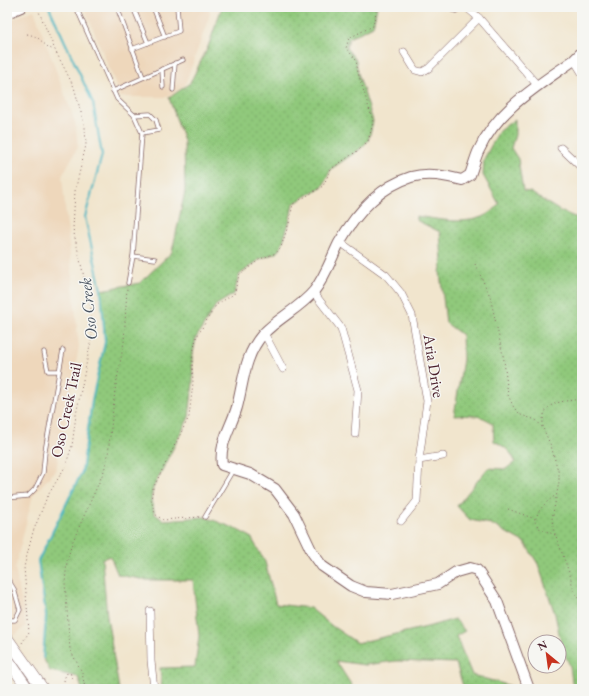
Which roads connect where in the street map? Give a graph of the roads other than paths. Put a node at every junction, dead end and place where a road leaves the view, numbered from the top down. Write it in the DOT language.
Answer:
graph roads {
  1 [pos="21,7"];
  2 [pos="76,7"];
  3 [pos="117,7"];
  4 [pos="133,7"];
  5 [pos="153,7"];
  6 [pos="177,7"];
  7 [pos="442,7"];
  8 [pos="462,7"];
  9 [pos="466,7"];
  10 [pos="7,13"];
  11 [pos="479,18"];
  12 [pos="165,37"];
  13 [pos="148,43"];
  14 [pos="132,49"];
  15 [pos="404,52"];
  16 [pos="582,52"];
  17 [pos="183,60"];
  18 [pos="574,60"];
  19 [pos="175,63"];
  20 [pos="162,69"];
  21 [pos="582,72"];
  22 [pos="143,77"];
  23 [pos="538,86"];
  24 [pos="163,87"];
  25 [pos="173,90"];
  26 [pos="113,91"];
  27 [pos="134,115"];
  28 [pos="142,133"];
  29 [pos="560,148"];
  30 [pos="582,168"];
  31 [pos="340,242"];
  32 [pos="133,256"];
  33 [pos="155,259"];
  34 [pos="128,283"];
  35 [pos="314,292"];
  36 [pos="264,333"];
  37 [pos="63,350"];
  38 [pos="44,352"];
  39 [pos="283,369"];
  40 [pos="59,371"];
  41 [pos="355,434"];
  42 [pos="444,456"];
  43 [pos="419,460"];
  44 [pos="234,469"];
  45 [pos="7,498"];
  46 [pos="205,517"];
  47 [pos="401,521"];
  48 [pos="7,578"];
  49 [pos="150,611"];
  50 [pos="7,617"];
  51 [pos="7,638"];
  52 [pos="7,658"];
  53 [pos="28,689"];
  54 [pos="43,689"];
  55 [pos="154,689"];
  56 [pos="529,689"];
  1 -- 10 [label="street"];
  2 -- 26 [label="lane"];
  3 -- 14 [label="lane"];
  4 -- 13 [label="lane"];
  5 -- 12 [label="lane"];
  6 -- 12 [label="lane"];
  7 -- 8 [label="lane"];
  9 -- 11 [label="street"];
  11 -- 15 [label="street"];
  11 -- 23 [label="street"];
  12 -- 13 [label="lane"];
  13 -- 14 [label="lane"];
  14 -- 22 [label="lane"];
  16 -- 18 [label="street"];
  17 -- 19 [label="lane"];
  18 -- 21 [label="street"];
  18 -- 23 [label="street"];
  19 -- 20 [label="lane"];
  19 -- 25 [label="lane"];
  20 -- 22 [label="lane"];
  20 -- 24 [label="lane"];
  22 -- 26 [label="lane"];
  23 -- 31 [label="street"];
  26 -- 27 [label="lane"];
  27 -- 28 [label="lane"];
  27 -- 28 [label="lane"];
  28 -- 32 [label="lane"];
  29 -- 30 [label="street"];
  31 -- 35 [label="street"];
  31 -- 43 [label="street, Aria Drive"];
  32 -- 33 [label="lane"];
  32 -- 34 [label="lane"];
  35 -- 36 [label="street"];
  35 -- 41 [label="street"];
  36 -- 39 [label="street"];
  36 -- 44 [label="street"];
  37 -- 40 [label="lane"];
  38 -- 40 [label="lane"];
  40 -- 45 [label="lane"];
  42 -- 43 [label="street"];
  43 -- 47 [label="street, Aria Drive"];
  44 -- 46 [label="lane"];
  44 -- 56 [label="street"];
  48 -- 50 [label="lane"];
  49 -- 55 [label="street"];
  51 -- 54 [label="main road"];
  52 -- 53 [label="main road"];
}
